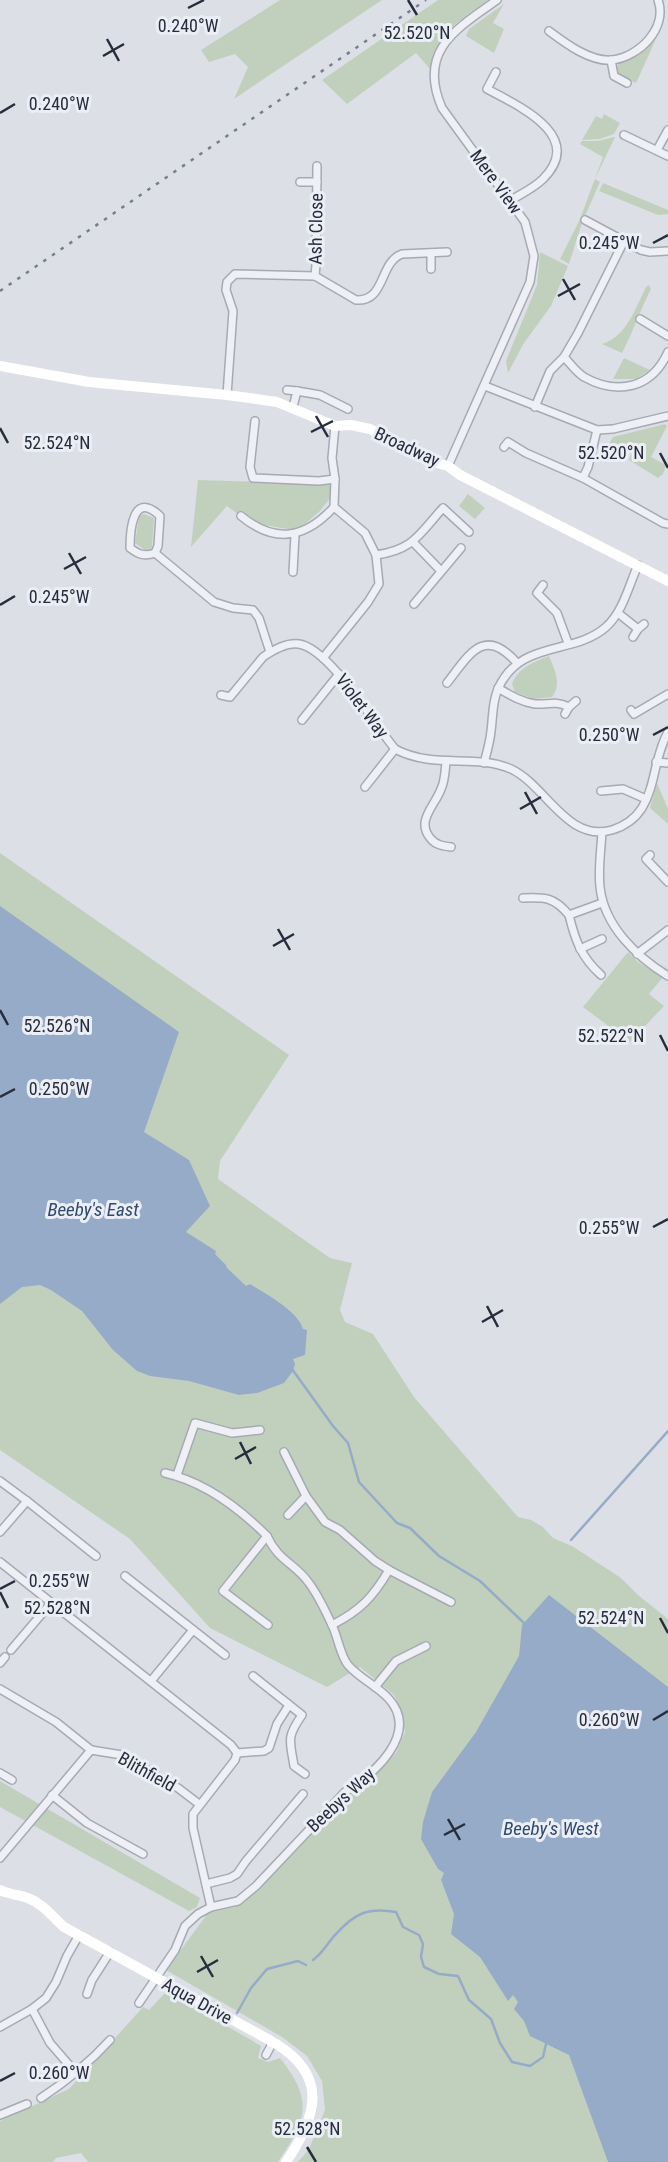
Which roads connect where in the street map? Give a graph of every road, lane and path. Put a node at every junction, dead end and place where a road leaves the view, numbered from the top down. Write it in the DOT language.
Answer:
graph roads {
  1 [pos="497,0"];
  2 [pos="658,0"];
  3 [pos="549,31"];
  4 [pos="611,60"];
  5 [pos="496,72"];
  6 [pos="627,83"];
  7 [pos="668,130"];
  8 [pos="624,135"];
  9 [pos="657,150"];
  10 [pos="668,156"];
  11 [pos="317,166"];
  12 [pos="300,182"];
  13 [pos="317,182"];
  14 [pos="511,200"];
  15 [pos="585,220"];
  16 [pos="624,241"];
  17 [pos="668,251"];
  18 [pos="446,252"];
  19 [pos="430,253"];
  20 [pos="431,269"];
  21 [pos="314,276"];
  22 [pos="640,319"];
  23 [pos="668,336"];
  24 [pos="668,352"];
  25 [pos="564,357"];
  26 [pos="0,366"];
  27 [pos="485,386"];
  28 [pos="287,390"];
  29 [pos="297,391"];
  30 [pos="227,395"];
  31 [pos="293,407"];
  32 [pos="535,407"];
  33 [pos="348,409"];
  34 [pos="668,416"];
  35 [pos="255,421"];
  36 [pos="335,426"];
  37 [pos="597,430"];
  38 [pos="507,442"];
  39 [pos="448,466"];
  40 [pos="583,478"];
  41 [pos="335,479"];
  42 [pos="334,507"];
  43 [pos="241,516"];
  44 [pos="668,524"];
  45 [pos="469,532"];
  46 [pos="295,535"];
  47 [pos="413,542"];
  48 [pos="461,548"];
  49 [pos="155,553"];
  50 [pos="376,555"];
  51 [pos="638,565"];
  52 [pos="442,571"];
  53 [pos="292,572"];
  54 [pos="668,581"];
  55 [pos="543,585"];
  56 [pos="414,604"];
  57 [pos="618,612"];
  58 [pos="633,637"];
  59 [pos="568,643"];
  60 [pos="270,652"];
  61 [pos="323,658"];
  62 [pos="517,663"];
  63 [pos="339,674"];
  64 [pos="446,684"];
  65 [pos="498,688"];
  66 [pos="668,694"];
  67 [pos="221,695"];
  68 [pos="570,707"];
  69 [pos="631,710"];
  70 [pos="302,720"];
  71 [pos="668,732"];
  72 [pos="395,749"];
  73 [pos="446,762"];
  74 [pos="484,762"];
  75 [pos="656,762"];
  76 [pos="668,763"];
  77 [pos="365,787"];
  78 [pos="605,789"];
  79 [pos="646,800"];
  80 [pos="602,832"];
  81 [pos="451,846"];
  82 [pos="646,859"];
  83 [pos="668,883"];
  84 [pos="523,898"];
  85 [pos="603,903"];
  86 [pos="569,915"];
  87 [pos="668,930"];
  88 [pos="602,939"];
  89 [pos="580,949"];
  90 [pos="637,954"];
  91 [pos="601,975"];
  92 [pos="668,975"];
  93 [pos="260,1430"];
  94 [pos="284,1452"];
  95 [pos="165,1473"];
  96 [pos="177,1475"];
  97 [pos="0,1481"];
  98 [pos="306,1496"];
  99 [pos="26,1501"];
  100 [pos="288,1515"];
  101 [pos="0,1532"];
  102 [pos="267,1536"];
  103 [pos="96,1556"];
  104 [pos="0,1562"];
  105 [pos="389,1570"];
  106 [pos="125,1576"];
  107 [pos="451,1602"];
  108 [pos="51,1603"];
  109 [pos="268,1625"];
  110 [pos="332,1625"];
  111 [pos="192,1630"];
  112 [pos="426,1646"];
  113 [pos="11,1650"];
  114 [pos="225,1655"];
  115 [pos="253,1676"];
  116 [pos="151,1681"];
  117 [pos="375,1687"];
  118 [pos="0,1689"];
  119 [pos="289,1706"];
  120 [pos="91,1750"];
  121 [pos="237,1754"];
  122 [pos="0,1773"];
  123 [pos="305,1774"];
  124 [pos="12,1780"];
  125 [pos="303,1794"];
  126 [pos="52,1795"];
  127 [pos="200,1804"];
  128 [pos="143,1854"];
  129 [pos="0,1858"];
  130 [pos="206,1884"];
  131 [pos="0,1890"];
  132 [pos="211,1907"];
  133 [pos="79,1935"];
  134 [pos="110,1952"];
  135 [pos="155,1977"];
  136 [pos="87,1994"];
  137 [pos="139,2003"];
  138 [pos="32,2009"];
  139 [pos="1,2025"];
  140 [pos="110,2040"];
  141 [pos="273,2042"];
  142 [pos="266,2055"];
  143 [pos="76,2073"];
  144 [pos="41,2098"];
  145 [pos="27,2104"];
  146 [pos="0,2115"];
  147 [pos="286,2162"];
  1 -- 14 [label="street, Mere View"];
  2 -- 4 [label="street"];
  3 -- 4 [label="street"];
  4 -- 6 [label="street"];
  5 -- 14 [label="street"];
  7 -- 9 [label="street"];
  8 -- 9 [label="street"];
  9 -- 10 [label="street"];
  11 -- 13 [label="street, Ash Close"];
  12 -- 13 [label="street, Ash Close"];
  13 -- 21 [label="street, Ash Close"];
  14 -- 27 [label="street, Mere View"];
  15 -- 16 [label="street"];
  16 -- 17 [label="street"];
  16 -- 25 [label="street"];
  18 -- 19 [label="street"];
  19 -- 20 [label="street"];
  19 -- 21 [label="street"];
  21 -- 30 [label="street"];
  22 -- 23 [label="street"];
  24 -- 25 [label="street"];
  25 -- 32 [label="street"];
  26 -- 30 [label="main road, Broadway"];
  27 -- 32 [label="street"];
  27 -- 39 [label="street, Mere View"];
  28 -- 29 [label="street"];
  29 -- 31 [label="street"];
  29 -- 33 [label="street"];
  30 -- 31 [label="main road, Broadway"];
  31 -- 36 [label="main road, Broadway"];
  32 -- 37 [label="street"];
  34 -- 37 [label="street"];
  35 -- 41 [label="street"];
  36 -- 39 [label="main road, Broadway"];
  36 -- 41 [label="street"];
  37 -- 40 [label="street"];
  38 -- 40 [label="street"];
  39 -- 51 [label="main road, Broadway"];
  40 -- 44 [label="street"];
  41 -- 42 [label="street"];
  42 -- 46 [label="street"];
  42 -- 50 [label="street"];
  43 -- 46 [label="street"];
  45 -- 47 [label="street"];
  46 -- 53 [label="street"];
  47 -- 50 [label="street"];
  47 -- 52 [label="street"];
  48 -- 52 [label="street"];
  49 -- 49 [label="street"];
  49 -- 60 [label="street"];
  50 -- 61 [label="street, Violet Way"];
  51 -- 54 [label="main road, Broadway"];
  51 -- 57 [label="street"];
  52 -- 56 [label="street"];
  55 -- 59 [label="street"];
  57 -- 58 [label="street"];
  57 -- 59 [label="street"];
  59 -- 62 [label="street"];
  60 -- 61 [label="street, Violet Way"];
  60 -- 67 [label="street"];
  61 -- 63 [label="street, Violet Way"];
  62 -- 64 [label="street"];
  62 -- 65 [label="street"];
  63 -- 70 [label="street"];
  63 -- 72 [label="street, Violet Way"];
  65 -- 68 [label="street"];
  65 -- 74 [label="street"];
  66 -- 69 [label="street"];
  71 -- 75 [label="street"];
  72 -- 73 [label="street, Violet Way"];
  72 -- 77 [label="street"];
  73 -- 74 [label="street, Violet Way"];
  73 -- 81 [label="street"];
  74 -- 80 [label="street, Violet Way"];
  75 -- 76 [label="street"];
  75 -- 79 [label="street"];
  78 -- 79 [label="street"];
  79 -- 80 [label="street"];
  80 -- 85 [label="street"];
  82 -- 83 [label="street"];
  84 -- 86 [label="street"];
  85 -- 86 [label="street"];
  85 -- 90 [label="street"];
  86 -- 89 [label="street"];
  87 -- 90 [label="street"];
  88 -- 89 [label="street"];
  89 -- 91 [label="street"];
  90 -- 92 [label="street"];
  93 -- 96 [label="street"];
  94 -- 98 [label="street"];
  95 -- 96 [label="street, Beebys Way"];
  96 -- 102 [label="street, Beebys Way"];
  97 -- 99 [label="street"];
  98 -- 100 [label="street"];
  98 -- 105 [label="street"];
  99 -- 101 [label="street"];
  99 -- 103 [label="street"];
  102 -- 109 [label="street"];
  102 -- 110 [label="street, Beebys Way"];
  104 -- 108 [label="street"];
  105 -- 107 [label="street"];
  105 -- 110 [label="street"];
  106 -- 111 [label="street"];
  108 -- 113 [label="street"];
  108 -- 116 [label="street"];
  110 -- 117 [label="street, Beebys Way"];
  111 -- 114 [label="street"];
  111 -- 116 [label="street"];
  112 -- 117 [label="street"];
  115 -- 119 [label="street"];
  116 -- 121 [label="street"];
  117 -- 132 [label="street, Beebys Way"];
  118 -- 120 [label="street"];
  119 -- 121 [label="street"];
  119 -- 123 [label="street"];
  120 -- 126 [label="street"];
  120 -- 127 [label="street, Blithfield"];
  121 -- 127 [label="street"];
  122 -- 124 [label="street"];
  125 -- 130 [label="street"];
  126 -- 128 [label="street"];
  126 -- 129 [label="street"];
  127 -- 130 [label="street"];
  130 -- 132 [label="street"];
  131 -- 133 [label="main road, Aqua Drive"];
  132 -- 135 [label="street, Beebys Way"];
  133 -- 134 [label="main road, Aqua Drive"];
  133 -- 138 [label="street"];
  134 -- 135 [label="main road, Aqua Drive"];
  134 -- 136 [label="street"];
  135 -- 137 [label="street, Beebys Way"];
  135 -- 141 [label="main road, Aqua Drive"];
  138 -- 139 [label="street"];
  138 -- 143 [label="street"];
  140 -- 143 [label="street"];
  141 -- 142 [label="street"];
  141 -- 147 [label="main road, Aqua Drive"];
  143 -- 144 [label="street"];
  145 -- 146 [label="street"];
}
